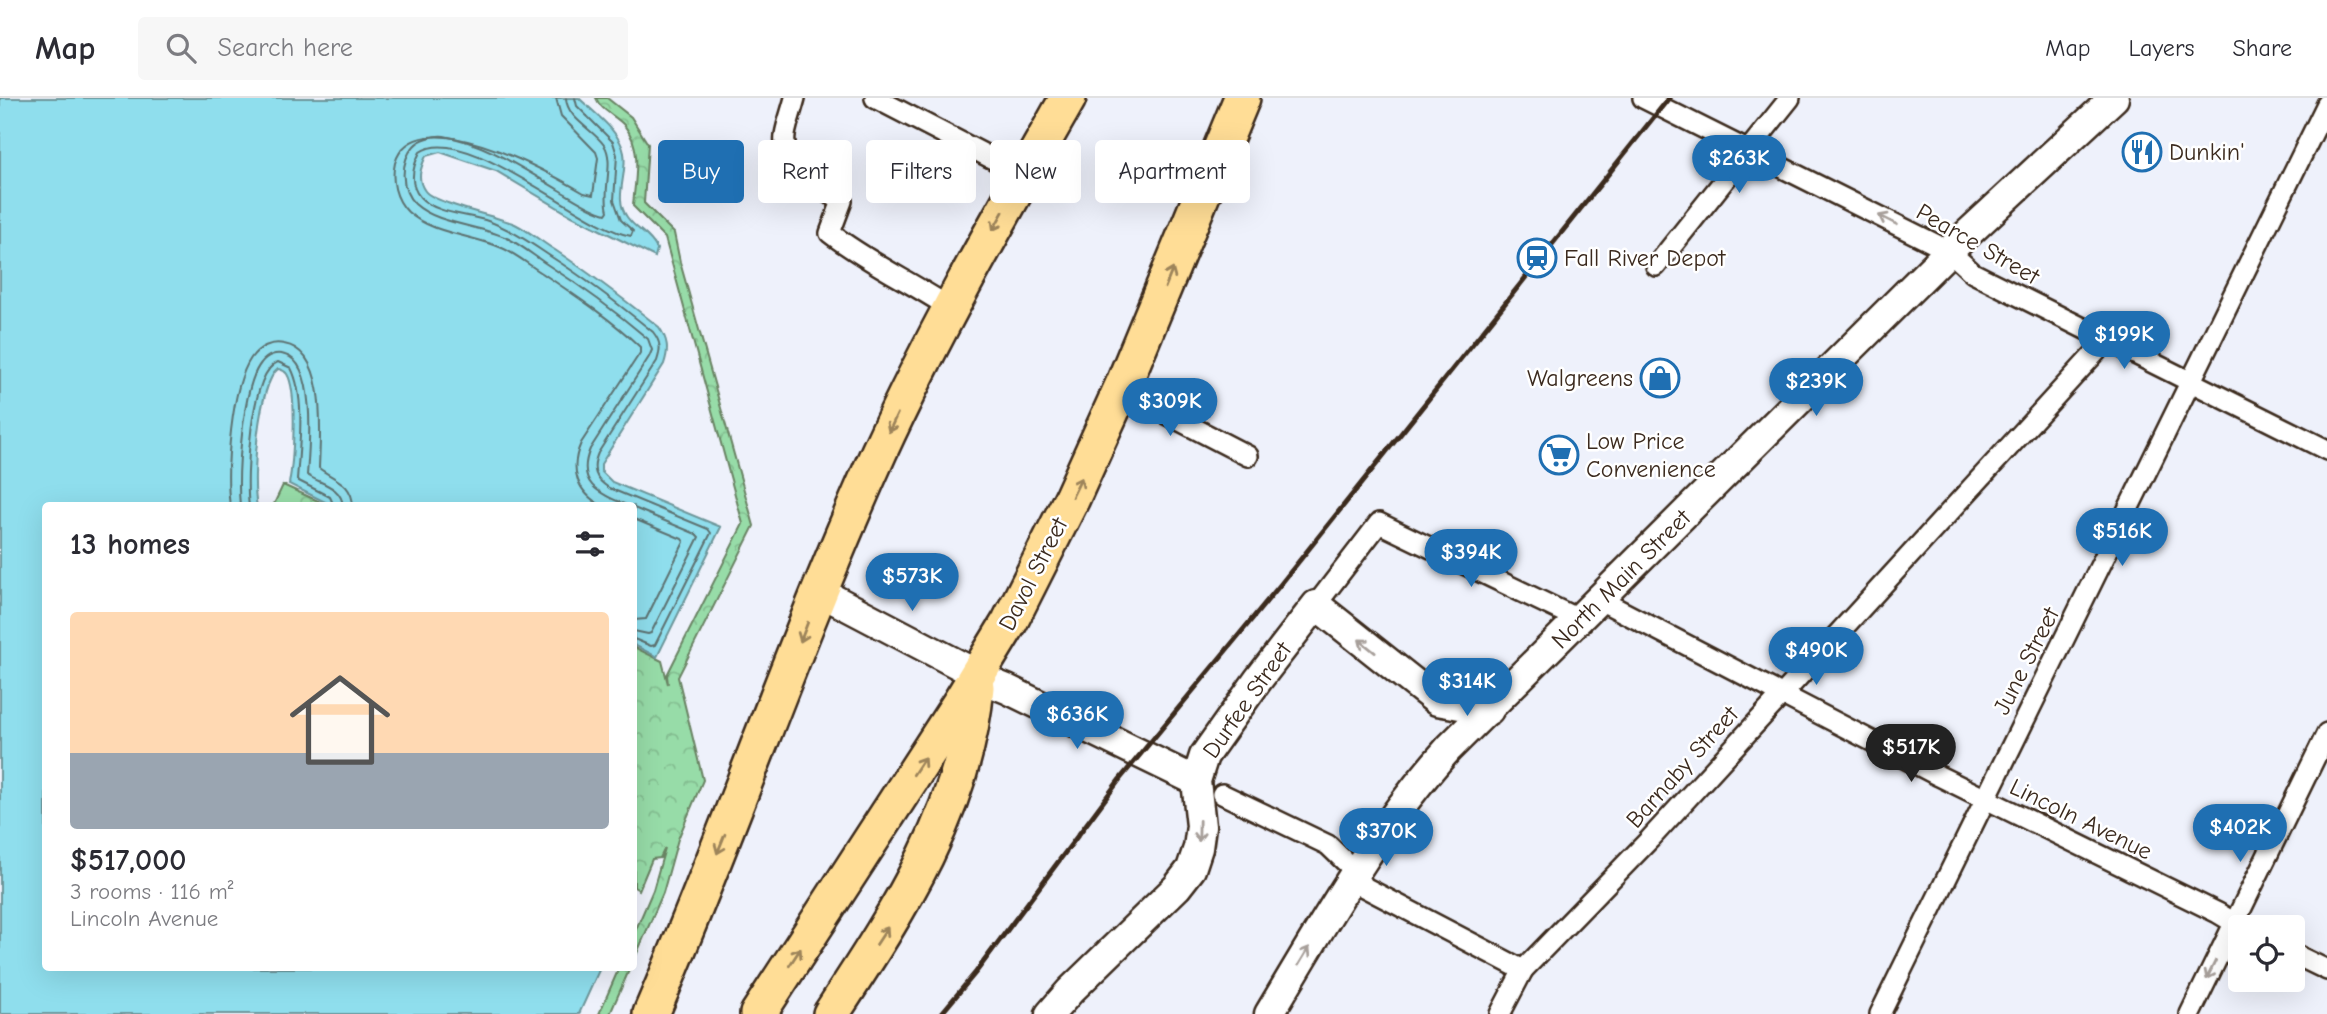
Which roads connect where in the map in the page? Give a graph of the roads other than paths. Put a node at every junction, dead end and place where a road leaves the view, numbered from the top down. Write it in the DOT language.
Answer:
graph roads {
  1 [pos="794,98"];
  2 [pos="874,98"];
  3 [pos="1068,98"];
  4 [pos="1241,98"];
  5 [pos="1643,98"];
  6 [pos="1790,98"];
  7 [pos="2114,98"];
  8 [pos="2327,104"];
  9 [pos="1044,140"];
  10 [pos="1749,151"];
  11 [pos="990,157"];
  12 [pos="1008,203"];
  13 [pos="1949,251"];
  14 [pos="1656,266"];
  15 [pos="950,308"];
  16 [pos="2106,341"];
  17 [pos="2189,381"];
  18 [pos="1124,383"];
  19 [pos="2327,450"];
  20 [pos="1248,456"];
  21 [pos="820,592"];
  22 [pos="1600,600"];
  23 [pos="1316,605"];
  24 [pos="1580,620"];
  25 [pos="977,677"];
  26 [pos="1781,695"];
  27 [pos="1437,701"];
  28 [pos="1489,710"];
  29 [pos="2327,733"];
  30 [pos="1450,748"];
  31 [pos="1196,781"];
  32 [pos="1222,794"];
  33 [pos="1984,799"];
  34 [pos="1355,871"];
  35 [pos="2244,915"];
  36 [pos="2228,920"];
  37 [pos="2228,945"];
  38 [pos="2305,959"];
  39 [pos="2327,970"];
  40 [pos="1523,971"];
  41 [pos="651,1014"];
  42 [pos="758,1014"];
  43 [pos="831,1014"];
  44 [pos="1050,1014"];
  45 [pos="1269,1014"];
  46 [pos="1500,1014"];
  47 [pos="1880,1014"];
  48 [pos="2190,1014"];
  1 -- 15 [label="street"];
  2 -- 11 [label="street"];
  3 -- 9 [label="highway"];
  18 -- 4 [label="highway, Davol Street, one-way"];
  5 -- 10 [label="street, Pearce Street"];
  6 -- 10 [label="street"];
  7 -- 13 [label="main road, North Main Street"];
  8 -- 17 [label="street, June Street"];
  13 -- 10 [label="street, Pearce Street, one-way"];
  10 -- 14 [label="street"];
  12 -- 15 [label="highway, one-way"];
  13 -- 16 [label="street, Pearce Street"];
  13 -- 22 [label="main road, North Main Street"];
  15 -- 21 [label="highway, one-way"];
  16 -- 17 [label="street, Pearce Street"];
  16 -- 26 [label="street, Barnaby Street"];
  17 -- 19 [label="street, Pearce Street"];
  17 -- 33 [label="street, June Street"];
  18 -- 20 [label="street"];
  25 -- 18 [label="highway, Davol Street, one-way"];
  21 -- 25 [label="main road"];
  21 -- 41 [label="highway, one-way"];
  22 -- 24 [label="main road, North Main Street"];
  22 -- 26 [label="street, Lincoln Avenue"];
  23 -- 24 [label="street, Durfee Street"];
  27 -- 23 [label="main road, one-way"];
  23 -- 31 [label="main road, Durfee Street"];
  24 -- 28 [label="main road, North Main Street"];
  25 -- 31 [label="main road"];
  42 -- 25 [label="highway, Davol Street, one-way"];
  43 -- 25 [label="highway, one-way"];
  26 -- 33 [label="street, Lincoln Avenue"];
  26 -- 40 [label="street, Barnaby Street"];
  27 -- 28 [label="main road"];
  27 -- 30 [label="main road"];
  28 -- 30 [label="main road, North Main Street"];
  29 -- 35 [label="street"];
  30 -- 34 [label="main road, North Main Street"];
  31 -- 44 [label="main road, Durfee Street, one-way"];
  32 -- 34 [label="street"];
  33 -- 36 [label="street, Lincoln Avenue"];
  33 -- 47 [label="street, June Street"];
  34 -- 40 [label="street"];
  45 -- 34 [label="main road, North Main Street, one-way"];
  37 -- 48 [label="street, one-way"];
  38 -- 39 [label="street"];
  40 -- 46 [label="street, Barnaby Street"];
}
